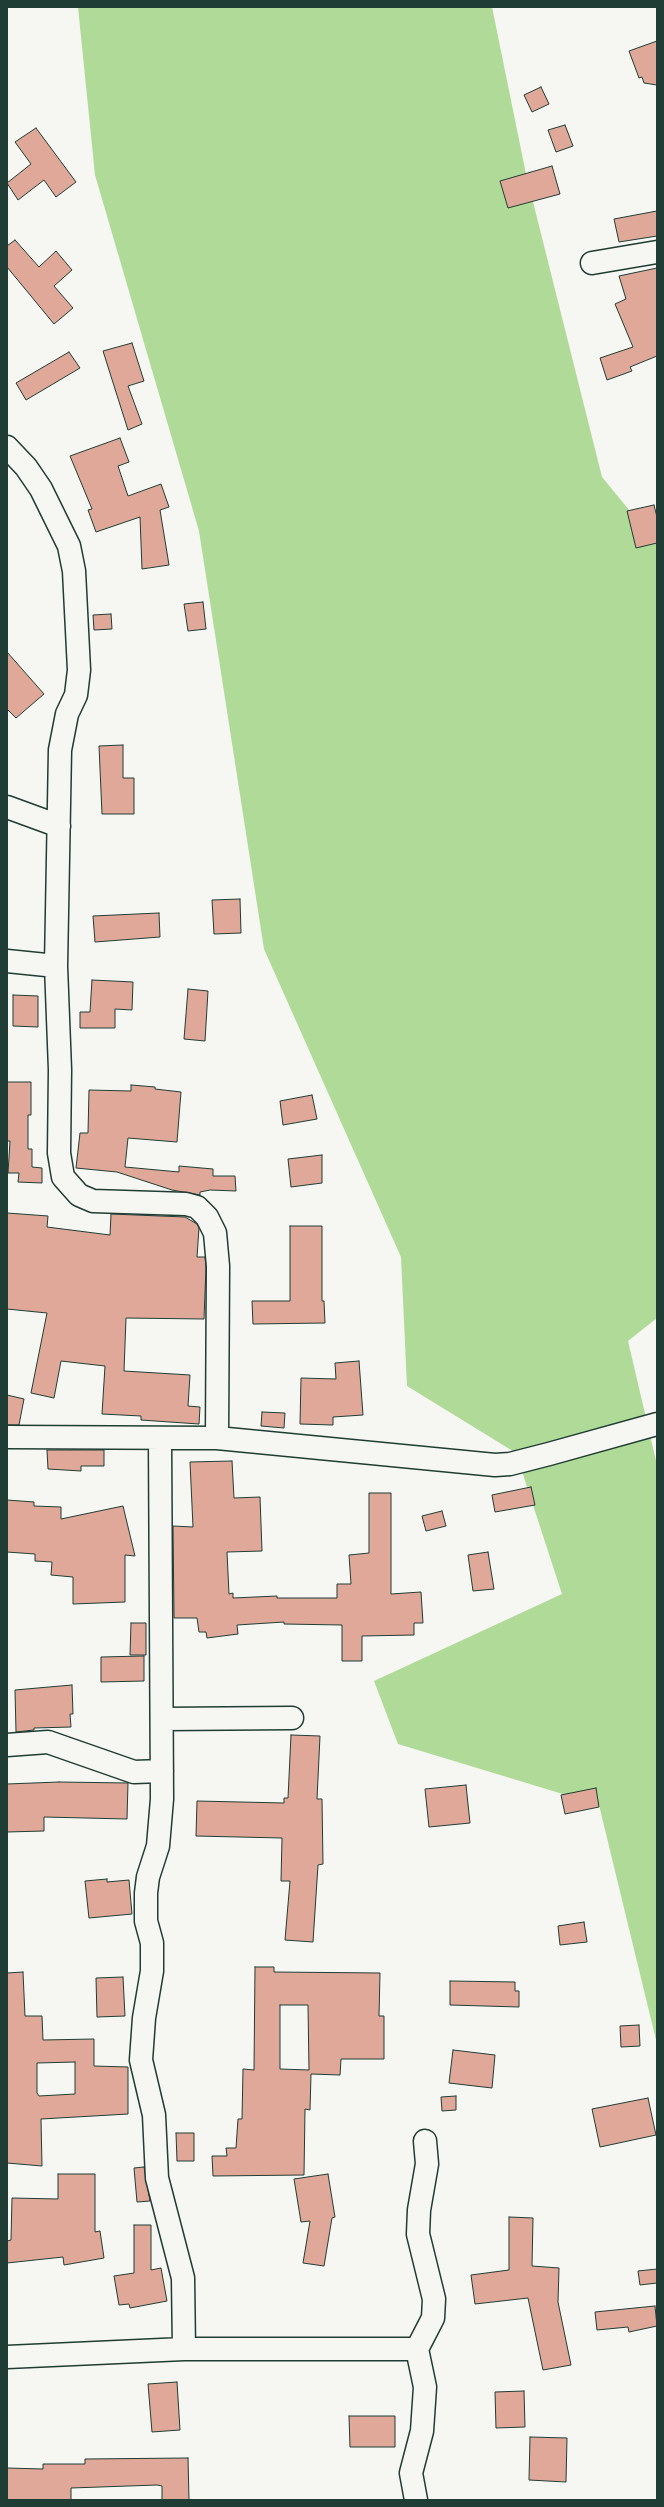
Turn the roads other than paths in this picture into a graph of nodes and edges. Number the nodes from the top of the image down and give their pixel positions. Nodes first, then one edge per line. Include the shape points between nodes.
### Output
1 (657, 252) edge
2 (592, 263) dead end
3 (7, 447) edge
4 (7, 806) edge
5 (59, 826) junction
6 (7, 961) edge
7 (56, 966) junction
8 (657, 1424) edge
9 (7, 1437) edge
10 (217, 1438) junction
11 (160, 1439) junction
12 (292, 1718) dead end
13 (163, 1720) junction
14 (7, 1745) edge
15 (162, 1771) junction
16 (425, 2141) dead end
17 (184, 2349) junction
18 (417, 2349) junction
19 (7, 2356) edge
20 (416, 2500) edge

1 - 2 street
3 - 5 street via 26,467 41,489 69,546 74,571 79,670 76,695 62,732
4 - 5 street
5 - 7 street
6 - 7 street
7 - 10 street via 60,1070 59,1153 63,1177 79,1195 93,1202 186,1204 197,1207 207,1217 215,1233 218,1266
8 - 10 street via 510,1464 474,1465
9 - 11 street
10 - 11 street
11 - 13 street
12 - 13 street
13 - 15 street
14 - 15 street via 48,1742 134,1772
15 - 17 street via 158,1846 148,1876 146,1894 146,1921 152,1944 152,1971 144,2018 142,2060 154,2115 157,2178 182,2278
16 - 18 street via 428,2164 419,2210 418,2234 434,2299 433,2318
17 - 18 street
17 - 19 street
18 - 20 street via 425,2387 422,2431 411,2473

